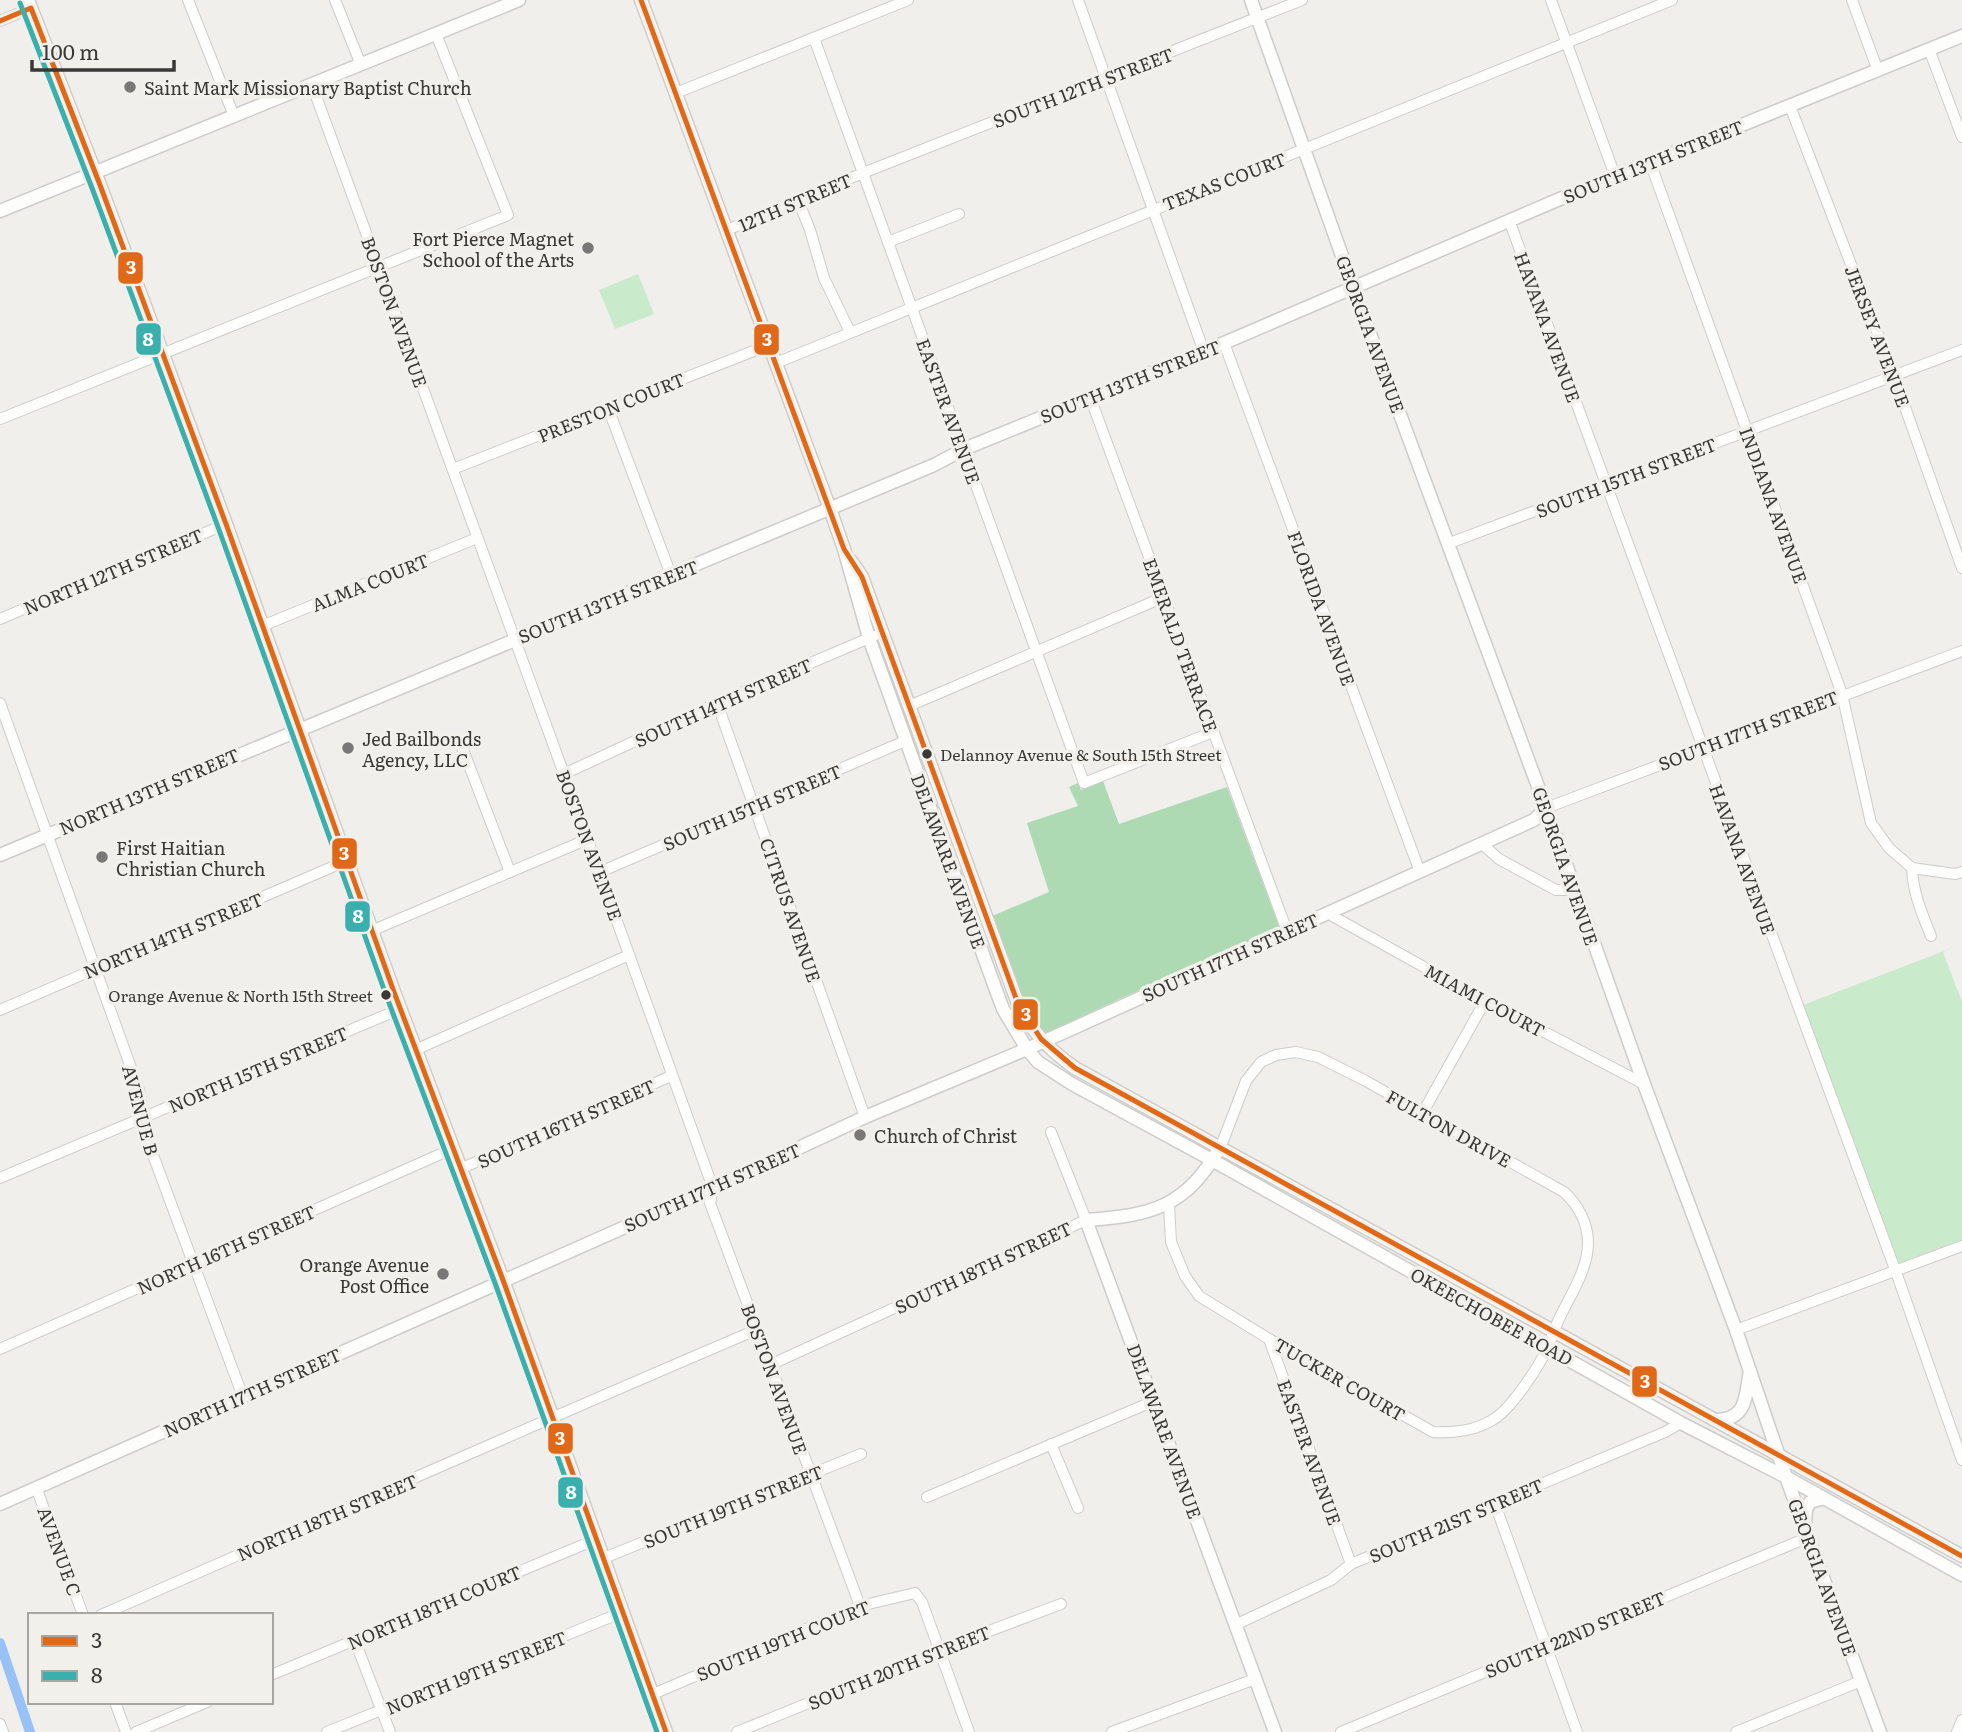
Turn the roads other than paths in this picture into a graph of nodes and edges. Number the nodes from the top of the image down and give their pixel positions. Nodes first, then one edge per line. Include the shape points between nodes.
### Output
1 (188, 0) edge
2 (335, 0) edge
3 (520, 0) edge
4 (641, 0) edge
5 (908, 0) edge
6 (1078, 0) edge
7 (1251, 0) edge
8 (1302, 0) edge
9 (1551, 0) edge
10 (1672, 0) edge
11 (1852, 0) edge
12 (30, 4) edge
13 (488, 6) edge
14 (1257, 18) junction
15 (0, 21) edge
16 (436, 34) junction
17 (1962, 36) edge
18 (814, 38) junction
19 (1567, 43) junction
20 (1929, 50) junction
21 (361, 65) junction
22 (1878, 71) junction
23 (1106, 77) junction
24 (312, 85) junction
25 (676, 93) junction
26 (1790, 106) junction
27 (234, 116) junction
28 (1962, 137) edge
29 (1305, 150) junction
30 (1650, 162) junction
31 (95, 172) junction
32 (863, 173) junction
33 (1615, 176) junction
34 (798, 200) junction
35 (1153, 208) junction
36 (0, 211) edge
37 (959, 214) dead end
38 (1509, 220) junction
39 (727, 230) junction
40 (888, 242) junction
41 (379, 267) junction
42 (1354, 288) junction
43 (911, 307) junction
44 (850, 332) junction
45 (1224, 343) junction
46 (769, 345) junction
47 (1962, 351) edge
48 (1204, 352) junction
49 (163, 353) junction
50 (776, 363) junction
51 (1894, 376) junction
52 (1090, 397) junction
53 (608, 408) junction
54 (0, 419) edge
55 (1748, 431) junction
56 (964, 449) junction
57 (453, 470) junction
58 (1605, 484) junction
59 (830, 509) junction
60 (226, 524) junction
61 (477, 538) junction
62 (1447, 544) junction
63 (844, 548) junction
64 (1962, 568) edge
65 (670, 575) junction
66 (1164, 597) junction
67 (0, 618) edge
68 (262, 626) junction
69 (883, 633) junction
70 (869, 638) junction
71 (515, 639) junction
72 (1962, 651) edge
73 (1035, 653) junction
74 (1843, 694) junction
75 (0, 703) edge
76 (717, 703) junction
77 (909, 706) junction
78 (299, 728) junction
79 (1213, 732) junction
80 (905, 741) junction
81 (462, 747) dead end
82 (1702, 748) junction
83 (564, 774) junction
84 (755, 806) junction
85 (1546, 808) junction
86 (46, 835) junction
87 (588, 839) junction
88 (1482, 844) junction
89 (0, 855) edge
90 (346, 861) junction
91 (1912, 868) junction
92 (510, 872) junction
93 (600, 872) junction
94 (1420, 872) junction
95 (1962, 873) edge
96 (1574, 890) junction
97 (1327, 913) junction
98 (372, 931) junction
99 (1287, 931) junction
100 (1931, 936) dead end
101 (629, 955) junction
102 (96, 968) junction
103 (1485, 1001) junction
104 (400, 1009) junction
105 (0, 1010) edge
106 (1042, 1042) junction
107 (1027, 1049) junction
108 (415, 1050) junction
109 (671, 1076) junction
110 (1644, 1084) junction
111 (1422, 1114) junction
112 (864, 1117) junction
113 (140, 1120) junction
114 (1051, 1132) dead end
115 (1220, 1146) junction
116 (452, 1149) junction
117 (1212, 1160) junction
118 (460, 1170) junction
119 (0, 1178) edge
120 (713, 1188) junction
121 (1168, 1205) junction
122 (1086, 1220) junction
123 (1962, 1246) edge
124 (192, 1264) junction
125 (1896, 1272) junction
126 (503, 1280) junction
127 (756, 1330) junction
128 (1553, 1330) junction
129 (1736, 1330) junction
130 (1269, 1339) junction
131 (1548, 1347) junction
132 (0, 1349) edge
133 (769, 1365) junction
134 (1750, 1371) junction
135 (243, 1397) junction
136 (1154, 1401) junction
137 (552, 1416) junction
138 (1715, 1420) junction
139 (1681, 1423) junction
140 (1051, 1444) junction
141 (861, 1454) dead end
142 (1781, 1458) junction
143 (1962, 1460) edge
144 (810, 1475) junction
145 (1786, 1477) junction
146 (36, 1487) junction
147 (928, 1497) dead end
148 (1824, 1498) junction
149 (0, 1504) edge
150 (1495, 1504) junction
151 (1078, 1508) dead end
152 (1807, 1531) junction
153 (597, 1539) junction
154 (1962, 1556) edge
155 (604, 1558) junction
156 (1351, 1564) junction
157 (1962, 1575) edge
158 (1061, 1604) dead end
159 (860, 1606) junction
160 (623, 1612) junction
161 (82, 1613) edge
162 (106, 1613) edge
163 (1235, 1625) junction
164 (355, 1640) junction
165 (1547, 1645) junction
166 (939, 1650) junction
167 (273, 1674) edge
168 (1255, 1679) junction
169 (1861, 1681) junction
170 (653, 1694) junction
171 (116, 1704) edge
172 (202, 1704) edge
173 (382, 1711) junction
174 (1962, 1720) edge
175 (0, 1724) edge
176 (3, 1732) edge
177 (126, 1732) edge
178 (136, 1732) edge
179 (327, 1732) edge
180 (390, 1732) edge
181 (666, 1732) edge
182 (737, 1732) edge
183 (969, 1732) edge
184 (1112, 1732) edge
185 (1275, 1732) edge
186 (1341, 1732) edge
187 (1577, 1732) edge
188 (1736, 1732) edge
189 (1880, 1732) edge
190 (1958, 1732) edge

1 - 27 street
2 - 21 street
3 - 13 street
4 - 25 street, DELAWARE AVENUE
5 - 18 street
6 - 23 street
7 - 14 street, GEORGIA AVENUE
8 - 14 street, SOUTH 12TH STREET
9 - 19 street
10 - 19 street, TEXAS COURT
11 - 22 street
12 - 15 street
12 - 31 street
13 - 16 street
14 - 23 street, SOUTH 12TH STREET
14 - 29 street, GEORGIA AVENUE
16 - 21 street
16 - 41 street via 508,215
17 - 20 street, SOUTH 13TH STREET
18 - 25 street
18 - 32 street, EASTER AVENUE
19 - 29 street, TEXAS COURT
19 - 33 street
20 - 22 street, SOUTH 13TH STREET
20 - 28 street
21 - 24 street
22 - 26 street, SOUTH 13TH STREET
23 - 32 street, SOUTH 12TH STREET
23 - 35 street
24 - 27 street
24 - 41 street, BOSTON AVENUE
25 - 39 street, DELAWARE AVENUE
26 - 30 street, SOUTH 13TH STREET
26 - 51 street, JERSEY AVENUE
27 - 31 street
29 - 35 street, TEXAS COURT
29 - 42 street, GEORGIA AVENUE
30 - 33 street, SOUTH 13TH STREET
30 - 55 street, INDIANA AVENUE
31 - 36 street
31 - 49 street
32 - 34 street, 12TH STREET
32 - 40 street, EASTER AVENUE
33 - 38 street, SOUTH 13TH STREET
34 - 39 street, 12TH STREET
34 - 44 street via 824,278
35 - 43 street, TEXAS COURT
35 - 48 street
37 - 40 street
38 - 42 street, SOUTH 13TH STREET
38 - 58 street, HAVANA AVENUE
39 - 46 street, DELAWARE AVENUE
40 - 43 street, EASTER AVENUE
41 - 49 street
41 - 57 street, BOSTON AVENUE
42 - 45 street, SOUTH 13TH STREET
42 - 62 street, GEORGIA AVENUE
43 - 44 street, TEXAS COURT
43 - 56 street, EASTER AVENUE
44 - 50 street, TEXAS COURT
45 - 48 street, SOUTH 13TH STREET
45 - 94 street, FLORIDA AVENUE
46 - 50 street, DELAWARE AVENUE
46 - 53 street, PRESTON COURT
47 - 51 street, SOUTH 15TH STREET
48 - 52 street, SOUTH 13TH STREET
49 - 54 street
49 - 60 street
50 - 59 street, DELAWARE AVENUE
51 - 55 street, SOUTH 15TH STREET
51 - 64 street, JERSEY AVENUE
52 - 56 street, SOUTH 13TH STREET
52 - 66 street, EMERALD TERRACE
53 - 57 street, PRESTON COURT
53 - 65 street
55 - 58 street, SOUTH 15TH STREET
55 - 74 street, INDIANA AVENUE
56 - 59 street, SOUTH 13TH STREET
56 - 73 street, EASTER AVENUE
57 - 61 street, BOSTON AVENUE
58 - 62 street, SOUTH 15TH STREET
58 - 82 street, HAVANA AVENUE
59 - 63 street, DELAWARE AVENUE
59 - 65 street, SOUTH 13TH STREET
60 - 67 street, NORTH 12TH STREET
60 - 68 street
61 - 68 street, ALMA COURT
61 - 71 street, BOSTON AVENUE
62 - 85 street, GEORGIA AVENUE
63 - 69 street, DELAWARE AVENUE via 862,577
63 - 70 street, DELAWARE AVENUE
65 - 71 street, SOUTH 13TH STREET
66 - 73 street
66 - 79 street, EMERALD TERRACE
68 - 78 street
69 - 70 street, SOUTH 14TH STREET
69 - 77 street, DELAWARE AVENUE
70 - 76 street, SOUTH 14TH STREET
70 - 80 street, DELAWARE AVENUE
71 - 78 street, SOUTH 13TH STREET
71 - 83 street, BOSTON AVENUE
72 - 74 street, SOUTH 17TH STREET
73 - 77 street
73 - 79 street, EASTER AVENUE via 1084,783
74 - 82 street, SOUTH 17TH STREET
74 - 91 street, INDIANA AVENUE via 1871,823 1889,848
75 - 86 street, AVENUE B
76 - 83 street, SOUTH 14TH STREET
76 - 84 street, CITRUS AVENUE
77 - 106 street, DELAWARE AVENUE via 1017,1001
78 - 86 street, NORTH 13TH STREET
78 - 90 street
79 - 99 street, EMERALD TERRACE
80 - 84 street, SOUTH 15TH STREET
80 - 107 street, DELAWARE AVENUE via 1003,1009
81 - 92 street
82 - 85 street, SOUTH 17TH STREET
82 - 125 street, HAVANA AVENUE
83 - 87 street, BOSTON AVENUE
84 - 93 street, SOUTH 15TH STREET
84 - 112 street, CITRUS AVENUE
85 - 88 street, SOUTH 17TH STREET via 1534,820
85 - 96 street, GEORGIA AVENUE
86 - 89 street, NORTH 13TH STREET
86 - 102 street, AVENUE B
87 - 92 street
87 - 93 street, BOSTON AVENUE
88 - 94 street, SOUTH 17TH STREET
88 - 96 street via 1499,859 1556,890
90 - 98 street
90 - 102 street, NORTH 14TH STREET
91 - 95 street
91 - 100 street via 1918,904
92 - 98 street
93 - 101 street, BOSTON AVENUE
94 - 97 street, SOUTH 17TH STREET
96 - 110 street, GEORGIA AVENUE
97 - 99 street, SOUTH 17TH STREET
97 - 103 street, MIAMI COURT
98 - 104 street
99 - 106 street, SOUTH 17TH STREET
101 - 108 street
101 - 109 street, BOSTON AVENUE
102 - 105 street, NORTH 14TH STREET
102 - 113 street, AVENUE B via 139,1090
103 - 110 street, MIAMI COURT
103 - 111 street
104 - 108 street
104 - 113 street, NORTH 15TH STREET
106 - 107 street, SOUTH 17TH STREET
106 - 115 street, OKEECHOBEE ROAD via 1075,1068
107 - 112 street, SOUTH 17TH STREET
107 - 117 street, OKEECHOBEE ROAD via 1038,1062 1072,1084
108 - 116 street
109 - 118 street, SOUTH 16TH STREET
109 - 120 street, BOSTON AVENUE
110 - 129 street, GEORGIA AVENUE
111 - 115 street, FULTON DRIVE via 1318,1057 1296,1052 1276,1055 1261,1062 1246,1081
111 - 128 street, FULTON DRIVE via 1564,1192 1577,1205 1587,1229 1587,1262
112 - 120 street, SOUTH 17TH STREET
113 - 119 street, NORTH 15TH STREET
113 - 124 street, AVENUE B
114 - 122 street, DELAWARE AVENUE
115 - 117 street, SOUTH 18TH STREET
115 - 128 street, OKEECHOBEE ROAD
116 - 118 street
116 - 124 street, NORTH 16TH STREET
117 - 121 street, SOUTH 18TH STREET
117 - 131 street, OKEECHOBEE ROAD
118 - 126 street
120 - 126 street, SOUTH 17TH STREET
120 - 127 street, BOSTON AVENUE via 710,1203
121 - 122 street, SOUTH 18TH STREET via 1133,1216
121 - 130 street, TUCKER COURT via 1171,1242 1199,1296
122 - 133 street, SOUTH 18TH STREET
122 - 136 street, DELAWARE AVENUE
123 - 125 street
124 - 132 street, NORTH 16TH STREET
124 - 135 street, AVENUE B
125 - 129 street
125 - 143 street, HAVANA AVENUE
126 - 135 street, NORTH 17TH STREET
126 - 137 street
127 - 133 street, BOSTON AVENUE
127 - 137 street
128 - 131 street, FULTON DRIVE
128 - 138 street, OKEECHOBEE ROAD
129 - 134 street, GEORGIA AVENUE
130 - 131 street, TUCKER COURT via 1433,1432 1452,1433 1475,1429 1510,1407
130 - 156 street, EASTER AVENUE
131 - 139 street, OKEECHOBEE ROAD
133 - 144 street, BOSTON AVENUE
134 - 138 street via 1741,1410 1726,1420
134 - 142 street, GEORGIA AVENUE
135 - 146 street, NORTH 17TH STREET
136 - 140 street
136 - 163 street, DELAWARE AVENUE
137 - 153 street
137 - 162 street, NORTH 18TH STREET
138 - 142 street, OKEECHOBEE ROAD
139 - 145 street, OKEECHOBEE ROAD
139 - 150 street, SOUTH 21ST STREET
140 - 147 street
140 - 151 street
141 - 144 street, SOUTH 19TH STREET
142 - 145 street, GEORGIA AVENUE
142 - 154 street, OKEECHOBEE ROAD
144 - 155 street, SOUTH 19TH STREET
144 - 159 street, BOSTON AVENUE
145 - 148 street, OKEECHOBEE ROAD
145 - 152 street, GEORGIA AVENUE
146 - 149 street, NORTH 17TH STREET
146 - 161 street, AVENUE C
148 - 152 street via 1806,1508
148 - 157 street, OKEECHOBEE ROAD
150 - 156 street, SOUTH 21ST STREET
150 - 165 street
152 - 165 street, SOUTH 22ND STREET
152 - 169 street, GEORGIA AVENUE
153 - 155 street
153 - 164 street, NORTH 18TH COURT
155 - 160 street
156 - 163 street, SOUTH 21ST STREET via 1331,1580
158 - 166 street, SOUTH 20TH STREET
159 - 166 street, SOUTH 19TH COURT via 915,1593
159 - 170 street, SOUTH 19TH COURT
160 - 170 street
160 - 173 street, NORTH 19TH STREET
163 - 168 street, DELAWARE AVENUE
164 - 167 street, NORTH 18TH COURT
164 - 173 street
165 - 186 street, SOUTH 22ND STREET
165 - 187 street
166 - 182 street, SOUTH 20TH STREET
166 - 183 street
168 - 184 street
168 - 185 street, DELAWARE AVENUE
169 - 188 street
169 - 189 street, GEORGIA AVENUE
170 - 181 street
171 - 177 street
172 - 178 street
173 - 179 street, NORTH 19TH STREET
173 - 180 street
174 - 190 street
175 - 176 street

